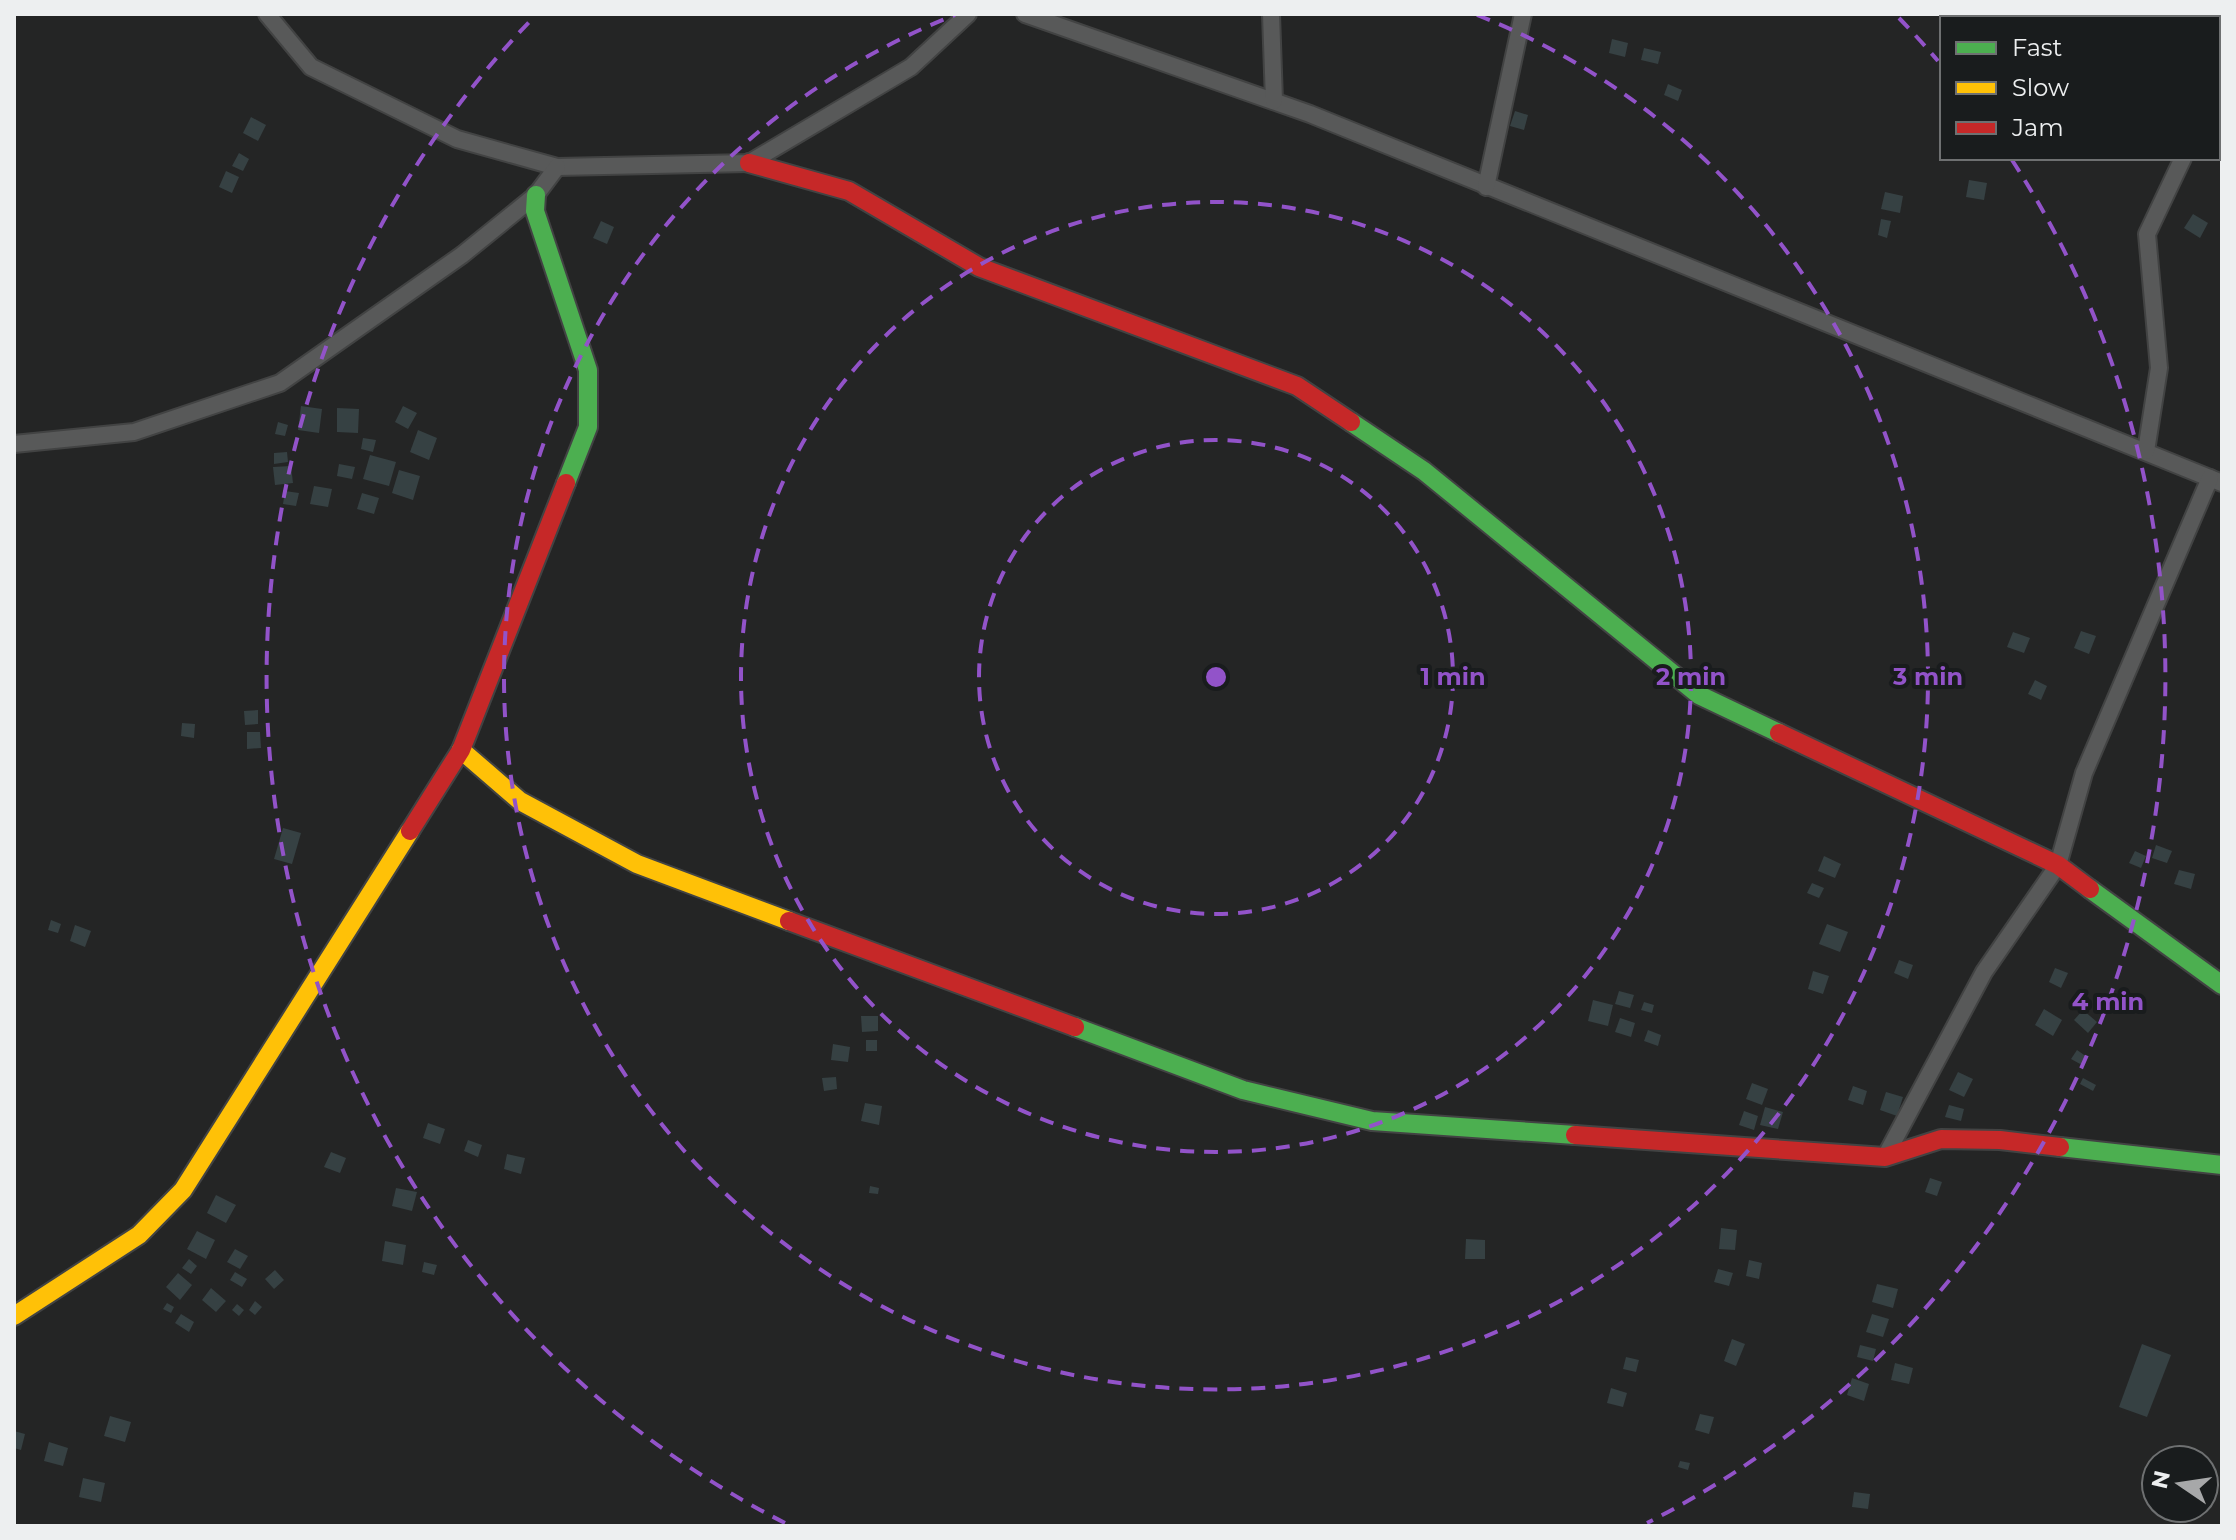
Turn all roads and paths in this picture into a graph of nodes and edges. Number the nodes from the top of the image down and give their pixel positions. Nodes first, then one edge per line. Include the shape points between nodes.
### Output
1 (267, 14) edge
2 (968, 14) edge
3 (1025, 14) edge
4 (1271, 14) edge
5 (1523, 14) edge
6 (1274, 101) junction
7 (2182, 160) edge
8 (749, 163) junction
9 (557, 167) junction
10 (1486, 187) junction
11 (536, 195) junction
12 (14, 444) edge
13 (2146, 451) junction
14 (2216, 480) edge
15 (461, 750) junction
16 (2058, 865) junction
17 (2222, 985) edge
18 (1885, 1157) junction
19 (2222, 1165) edge
20 (14, 1316) edge

1 - 9 street via 311,67 457,139
2 - 8 street via 911,67
3 - 6 street
4 - 6 street
5 - 10 street
6 - 10 street
7 - 13 street via 2147,234 2159,368
8 - 9 street
8 - 16 street via 849,191 979,267 1297,386 1424,471 1699,695
9 - 11 street
10 - 13 street
11 - 12 street via 462,255 280,383 134,432
11 - 15 street via 535,211 588,370 588,427
13 - 14 street
14 - 16 street via 2084,773
15 - 18 street via 520,801 637,864 1243,1090 1372,1121
15 - 20 street via 183,1190 139,1235
16 - 17 street
16 - 18 street via 1984,972
18 - 19 street via 1941,1139 2000,1140

